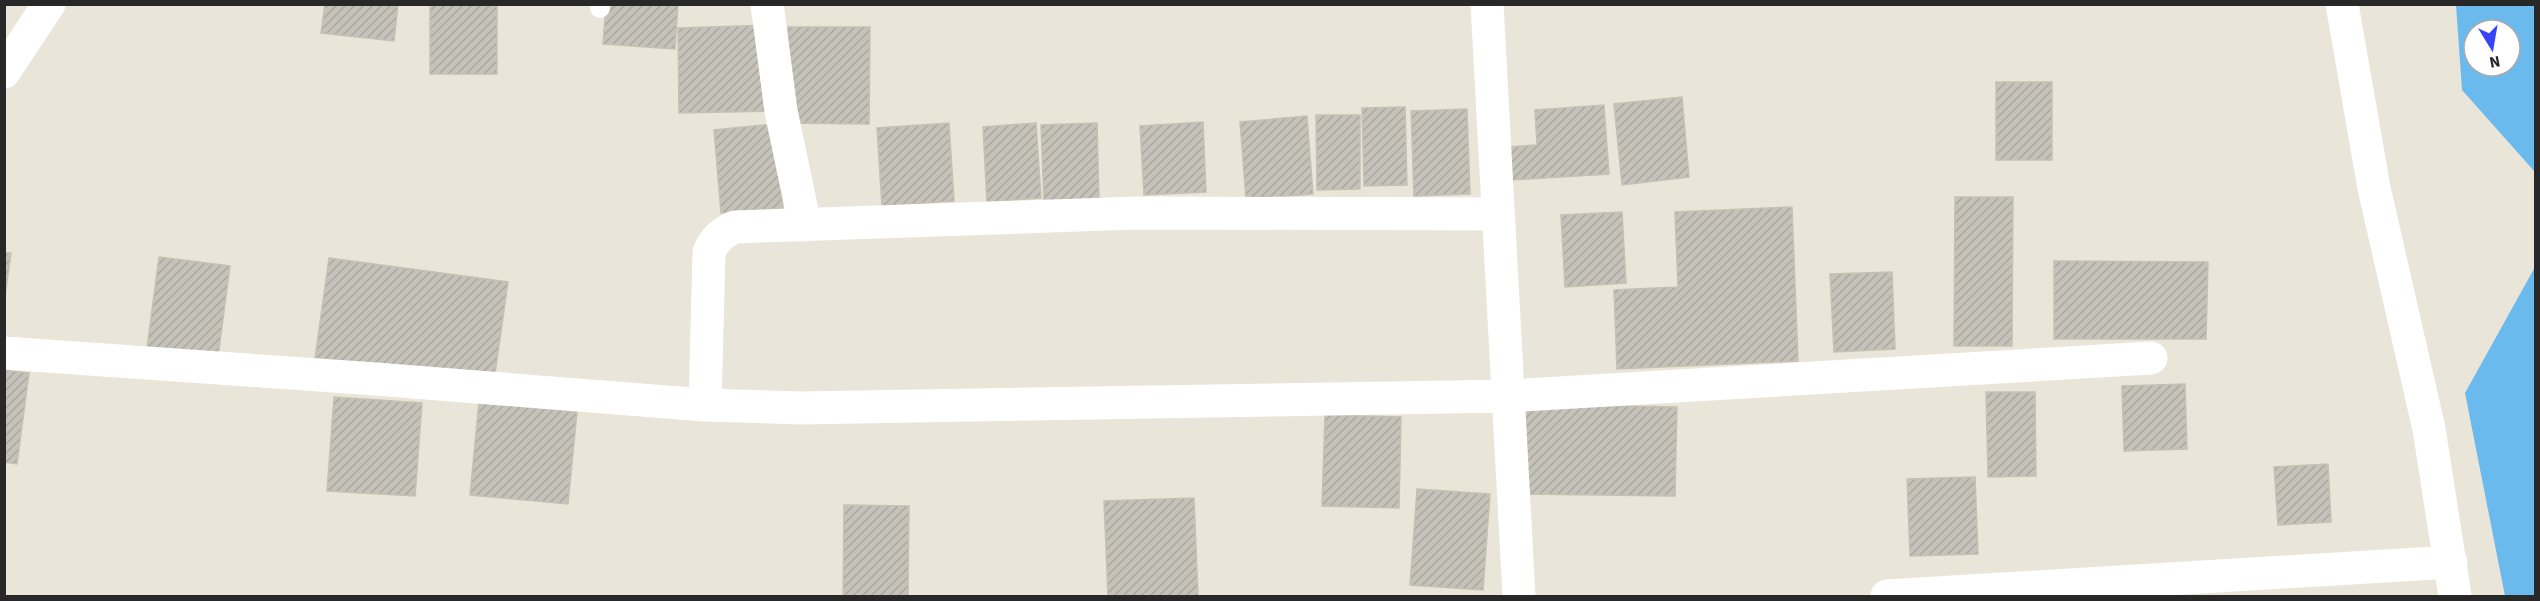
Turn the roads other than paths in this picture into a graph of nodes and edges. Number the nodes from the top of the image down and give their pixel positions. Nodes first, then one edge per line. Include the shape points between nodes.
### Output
1 (49, 4) edge
2 (767, 4) edge
3 (1487, 4) edge
4 (2342, 4) edge
5 (4, 72) edge
6 (1498, 214) junction
7 (805, 225) junction
8 (4, 353) edge
9 (2151, 358) dead end
10 (1508, 396) junction
11 (705, 405) junction
12 (2451, 562) junction
13 (1519, 597) edge
14 (1887, 597) edge
15 (2455, 597) edge

1 - 5 street
2 - 7 street via 781,111
3 - 6 street
4 - 12 street via 2374,188 2429,429
6 - 7 street via 1136,213
6 - 10 street
7 - 11 street via 735,227 713,242 709,252
8 - 11 street
9 - 10 street
10 - 11 street via 801,408
10 - 13 street
12 - 14 street
12 - 15 street

